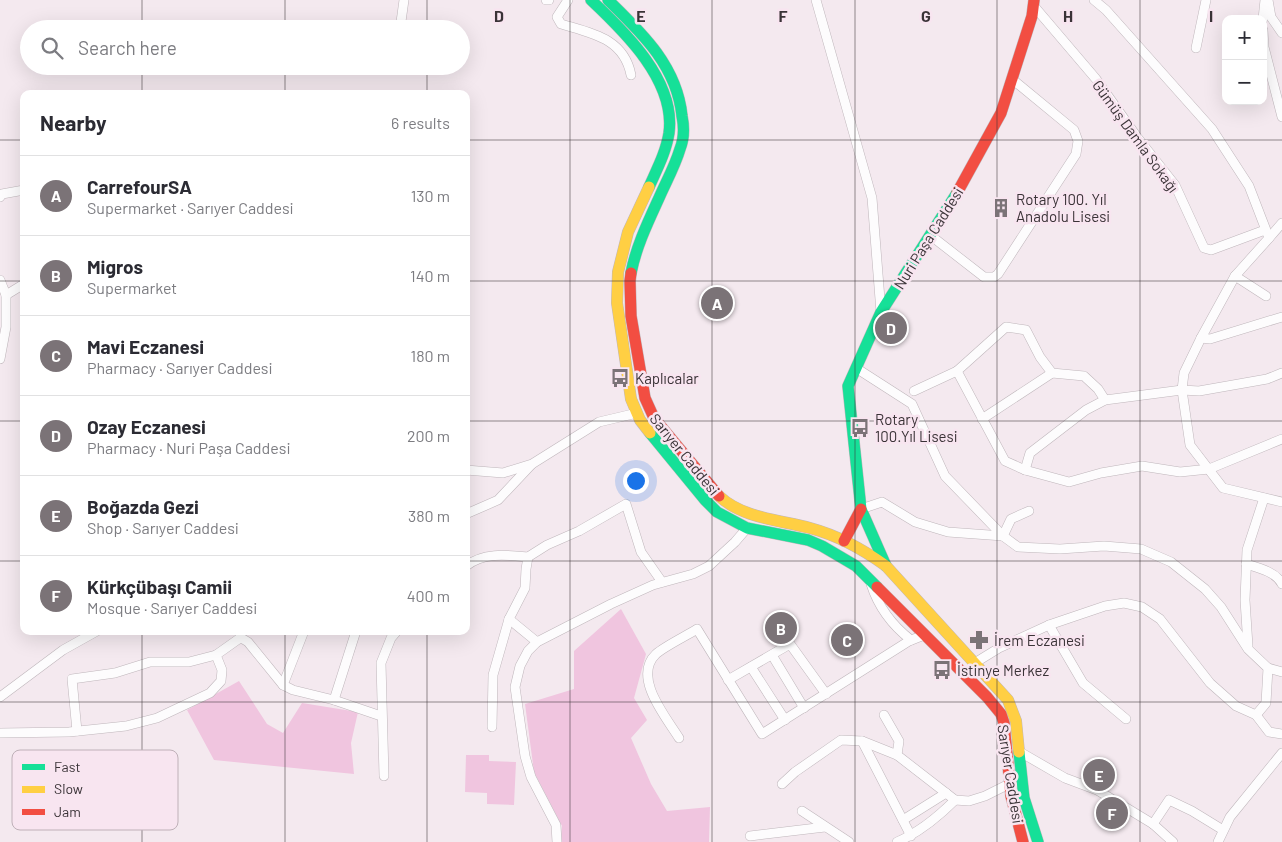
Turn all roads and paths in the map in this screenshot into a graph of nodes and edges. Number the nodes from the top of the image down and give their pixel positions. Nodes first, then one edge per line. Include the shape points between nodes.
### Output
1 (404, 0) edge
2 (568, 0) edge
3 (590, 0) edge
4 (608, 0) edge
5 (816, 0) edge
6 (1206, 0) edge
7 (1266, 0) edge
8 (1098, 1) edge
9 (1033, 3) edge
10 (1264, 15) edge
11 (401, 20) edge
12 (1282, 32) edge
13 (1196, 48) dead end
14 (1267, 59) edge
15 (631, 74) dead end
16 (1012, 79) junction
17 (1282, 117) edge
18 (20, 191) edge
19 (1, 194) edge
20 (1282, 223) edge
21 (1267, 234) junction
22 (930, 235) junction
23 (1235, 276) junction
24 (0, 280) edge
25 (20, 286) edge
26 (6, 294) junction
27 (1266, 296) dead end
28 (881, 312) junction
29 (1282, 317) edge
30 (1201, 338) junction
31 (0, 359) edge
32 (856, 368) junction
33 (957, 371) junction
34 (1052, 373) junction
35 (1282, 373) edge
36 (1182, 390) junction
37 (914, 391) dead end
38 (1105, 400) junction
39 (649, 409) junction
40 (636, 412) junction
41 (982, 418) junction
42 (1282, 440) edge
43 (532, 464) junction
44 (1209, 469) junction
45 (470, 470) edge
46 (1025, 470) junction
47 (1264, 498) junction
48 (1282, 502) edge
49 (861, 509) junction
50 (1029, 510) dead end
51 (470, 512) edge
52 (752, 514) junction
53 (746, 528) junction
54 (1003, 536) junction
55 (844, 541) junction
56 (528, 557) junction
57 (470, 563) edge
58 (1246, 564) junction
59 (856, 566) junction
60 (886, 566) junction
61 (870, 581) junction
62 (662, 582) junction
63 (1282, 584) edge
64 (510, 619) junction
65 (937, 624) junction
66 (1049, 626) junction
67 (90, 635) edge
68 (302, 635) edge
69 (355, 635) edge
70 (393, 635) edge
71 (924, 635) junction
72 (911, 640) junction
73 (537, 642) junction
74 (1248, 649) junction
75 (216, 655) junction
76 (772, 655) junction
77 (973, 664) junction
78 (751, 667) junction
79 (1268, 668) junction
80 (1282, 672) edge
81 (728, 680) junction
82 (283, 684) junction
83 (826, 694) junction
84 (0, 697) edge
85 (334, 700) junction
86 (804, 708) junction
87 (884, 715) dead end
88 (1256, 715) junction
89 (381, 716) junction
90 (1126, 719) dead end
91 (784, 720) junction
92 (492, 726) dead end
93 (77, 731) junction
94 (0, 733) edge
95 (1282, 734) edge
96 (679, 738) dead end
97 (862, 740) junction
98 (1020, 752) junction
99 (1282, 753) edge
100 (897, 755) junction
101 (384, 776) dead end
102 (1015, 783) junction
103 (782, 784) dead end
104 (946, 793) junction
105 (954, 800) junction
106 (802, 811) dead end
107 (903, 820) junction
108 (1153, 824) junction
109 (824, 827) junction
110 (1223, 830) junction
111 (750, 836) dead end
112 (911, 836) junction
113 (557, 842) edge
114 (849, 842) edge
115 (898, 842) edge
116 (1024, 842) edge
117 (1038, 842) edge
118 (1173, 842) edge
119 (1218, 842) edge

1 - 11 street
2 - 15 street via 557,17 561,24 600,36 617,46 629,63
3 - 40 main road, Sarıyer Caddesi via 643,54 666,102 668,118 664,154 628,232 618,272 617,303 631,399
4 - 39 main road, Sarıyer Caddesi via 647,38 668,67 681,101 681,148 642,236 630,281 631,316
5 - 28 street via 872,198
6 - 13 street
7 - 10 street
7 - 12 street
8 - 21 street via 1212,129 1249,186
9 - 16 main road, Nuri Paşa Caddesi
9 - 21 street, Gümüş Damla Sokağı via 1096,79 1175,185 1204,248 1211,250
14 - 17 street
16 - 22 main road, Nuri Paşa Caddesi via 1001,113
16 - 22 street via 1074,130 1078,141 1076,154 994,277 984,277
18 - 19 street
20 - 21 street, Gümüş Damla Sokağı
21 - 23 street
22 - 28 main road, Nuri Paşa Caddesi
23 - 27 street
23 - 30 street
24 - 26 street
25 - 26 street
26 - 31 street via 6,327
28 - 32 main road, Nuri Paşa Caddesi
29 - 30 street via 1210,339
30 - 36 street via 1184,373
32 - 49 main road, Nuri Paşa Caddesi via 848,386
32 - 54 street via 912,404 945,476
33 - 34 street via 1006,327 1026,330
33 - 37 street
33 - 41 street
34 - 38 street via 1084,376
34 - 41 street
35 - 36 street via 1228,387
36 - 38 street
36 - 44 street via 1190,445
38 - 46 street via 1086,410 1030,453
39 - 40 main road
39 - 52 main road, Sarıyer Caddesi via 660,427 720,497
40 - 43 street via 599,422
40 - 53 main road, Sarıyer Caddesi via 647,431 705,500 717,512
41 - 46 street via 1005,461
42 - 44 street
43 - 45 street via 503,473
43 - 51 street via 498,500
44 - 46 street via 1180,472 1142,466 1069,482
44 - 47 street via 1223,488
47 - 48 street
47 - 58 street via 1247,550
49 - 54 street via 882,502 915,522 948,532
49 - 55 main road
49 - 60 main road, Nuri Paşa Caddesi
50 - 54 street via 1011,519
52 - 53 main road
52 - 55 main road, Sarıyer Caddesi via 811,528
53 - 59 main road, Sarıyer Caddesi via 808,540
53 - 62 street via 709,566
54 - 74 street via 1018,547 1141,549 1171,562 1205,589 1221,607
55 - 59 main road
55 - 60 main road, Sarıyer Caddesi
56 - 57 street via 490,555
56 - 62 street via 626,504 641,552
56 - 64 street via 525,588
58 - 63 street via 1264,570
58 - 74 street
59 - 61 main road, Sarıyer Caddesi
60 - 61 main road via 877,569
60 - 65 main road, Sarıyer Caddesi
61 - 71 main road, Sarıyer Caddesi
61 - 72 street via 881,607
62 - 73 street
64 - 73 street
64 - 92 street via 493,675
65 - 71 main road
65 - 77 main road, Sarıyer Caddesi
66 - 77 street via 999,648
66 - 88 street via 1105,606 1124,603 1142,607 1160,619 1210,683 1236,706
66 - 90 street via 1083,683
67 - 84 street via 63,650
68 - 82 street
69 - 85 street
70 - 89 street via 381,663
71 - 72 street
71 - 102 main road, Sarıyer Caddesi via 1001,714
72 - 83 street
73 - 113 street via 520,666 515,687 525,756 531,777 556,825
74 - 79 street
75 - 82 street via 244,638
75 - 93 street via 222,670 221,680 210,693 157,718 126,726
75 - 93 street via 189,662 150,662 116,673 72,679
76 - 78 street
76 - 83 street via 790,644
76 - 86 street
77 - 98 main road, Sarıyer Caddesi via 1008,700 1019,728
78 - 81 street
78 - 91 street
79 - 80 street
79 - 88 street via 1266,703
81 - 91 street via 762,734
81 - 96 street via 697,630 656,654 648,670 648,685
82 - 85 street via 293,690
83 - 86 street
85 - 89 street
86 - 91 street
87 - 100 street via 899,741
88 - 95 street via 1269,732
89 - 101 street
93 - 94 street
97 - 100 street
97 - 103 street via 841,740
97 - 107 street
98 - 102 main road, Sarıyer Caddesi
98 - 108 street via 1065,778 1097,790
99 - 110 street
100 - 104 street
102 - 105 street via 969,801
102 - 116 main road, Sarıyer Caddesi via 1014,812
102 - 117 main road, Sarıyer Caddesi
104 - 105 street
104 - 107 street
105 - 112 street via 934,821
106 - 109 street
107 - 112 street
108 - 110 street via 1169,800
108 - 118 street
109 - 111 street
109 - 114 street
110 - 119 street
112 - 115 street

